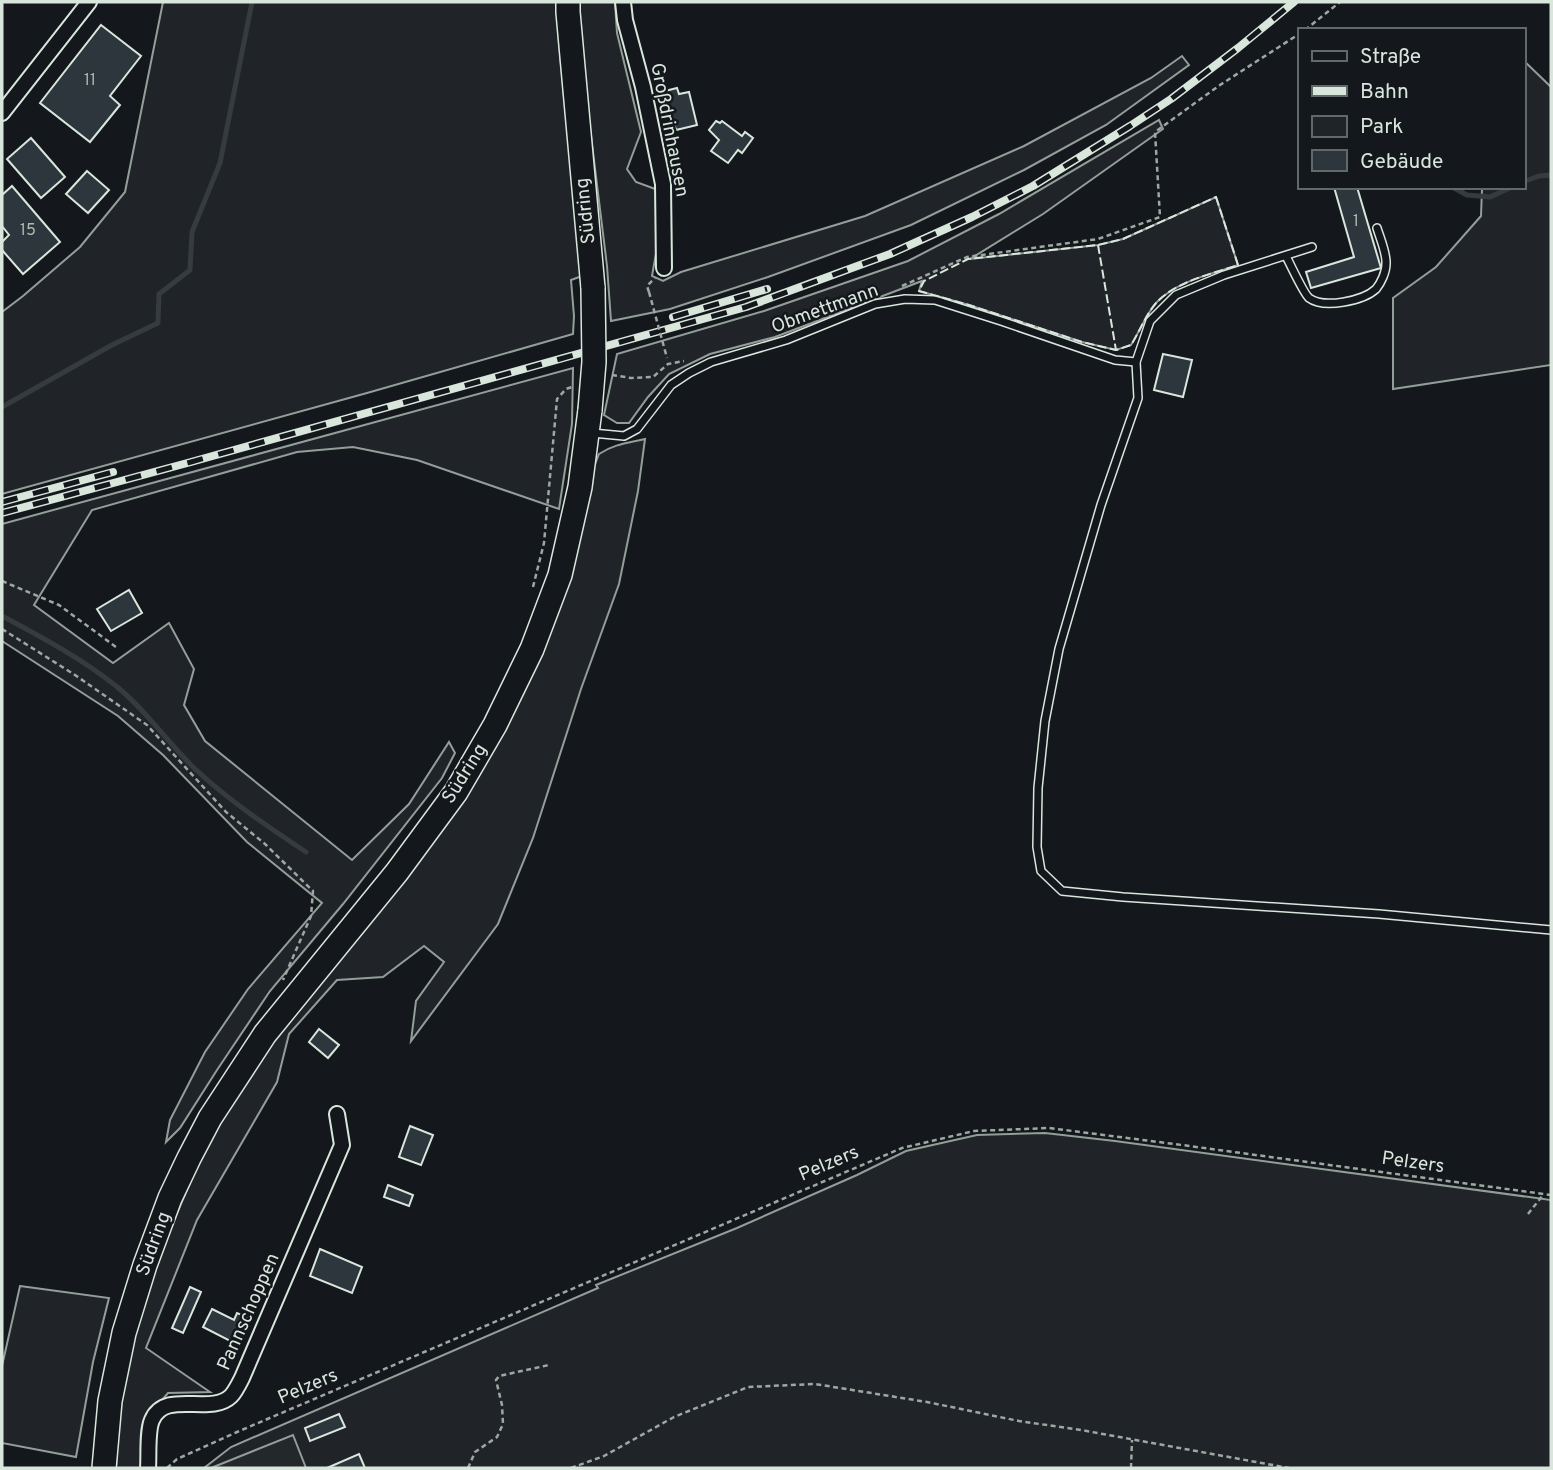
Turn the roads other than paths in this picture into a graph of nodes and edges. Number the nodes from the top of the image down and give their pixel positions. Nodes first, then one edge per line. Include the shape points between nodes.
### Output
1 (89, 2) edge
2 (568, 2) edge
3 (623, 2) edge
4 (2, 113) edge
5 (1377, 228) dead end
6 (1312, 247) dead end
7 (1286, 256) junction
8 (664, 268) dead end
9 (1136, 362) junction
10 (589, 422) junction
11 (1551, 930) edge
12 (337, 1114) dead end
13 (104, 1468) edge
14 (148, 1468) edge

1 - 4 street
2 - 10 main road, Südring, bridge via 593,288
3 - 8 street, Großdrinhausen via 663,184
5 - 7 lane via 1387,262 1381,281 1375,290 1353,300 1329,303 1310,298
6 - 7 lane
7 - 9 lane via 1176,295 1150,321
9 - 10 lane, Obmettmann via 1115,360 935,300 905,299 876,304 786,340 711,362 671,385 636,429 624,436
9 - 11 lane via 1138,398 1059,649 1045,722 1038,788 1041,870 1062,891
10 - 13 main road, Südring via 560,575 532,649 495,725 456,792 397,872 265,1034 210,1118 179,1178 124,1333 110,1401
12 - 14 street, Pannschoppen via 342,1145 242,1378 230,1397 218,1403 176,1403 155,1415 150,1422

